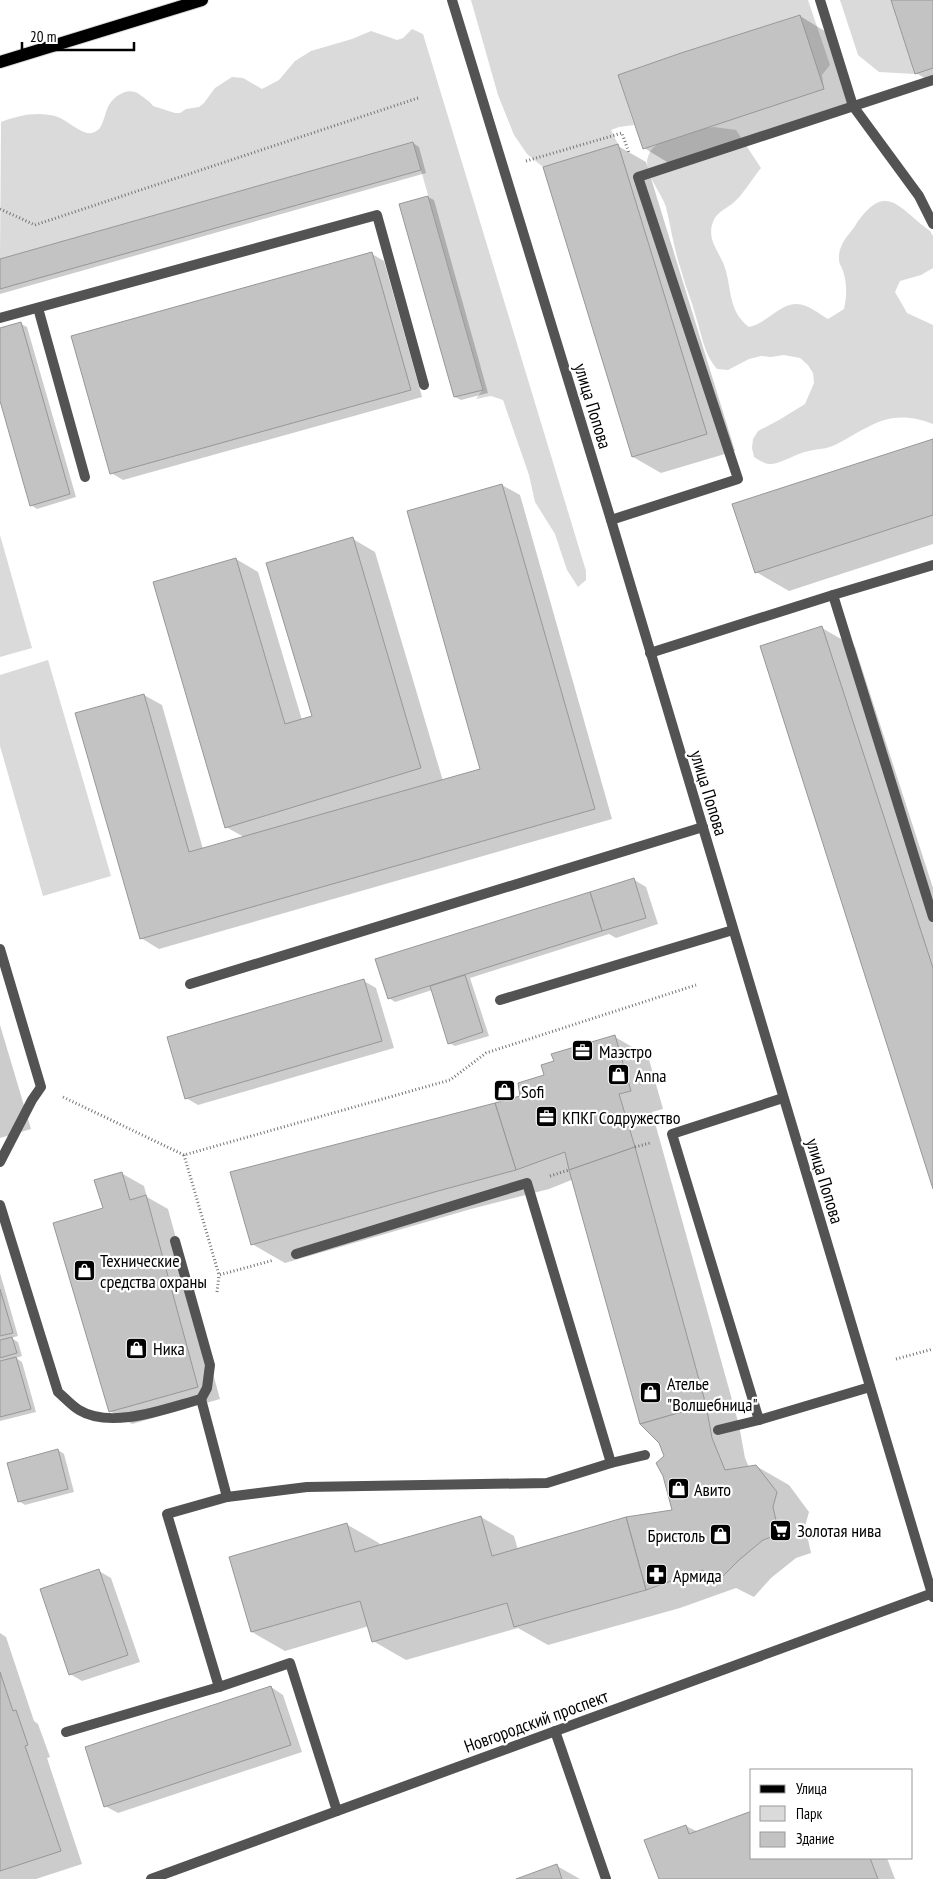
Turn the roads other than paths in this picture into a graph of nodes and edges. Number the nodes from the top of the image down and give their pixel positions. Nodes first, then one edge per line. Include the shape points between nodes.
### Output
1 (202, 0) edge
2 (452, 0) edge
3 (820, 0) edge
4 (0, 62) edge
5 (933, 80) edge
6 (853, 106) junction
7 (933, 224) edge
8 (38, 308) junction
9 (0, 318) edge
10 (424, 385) dead end
11 (85, 477) dead end
12 (611, 520) junction
13 (933, 565) edge
14 (833, 594) junction
15 (650, 653) junction
16 (703, 827) junction
17 (933, 917) edge
18 (733, 930) junction
19 (0, 949) edge
20 (190, 984) dead end
21 (500, 1000) dead end
22 (783, 1098) junction
23 (0, 1162) edge
24 (0, 1205) edge
25 (175, 1241) dead end
26 (296, 1254) road end
27 (870, 1387) junction
28 (202, 1399) junction
29 (759, 1420) junction
30 (718, 1430) dead end
31 (644, 1455) dead end
32 (611, 1463) junction
33 (227, 1497) junction
34 (933, 1594) edge
35 (219, 1687) junction
36 (555, 1731) junction
37 (66, 1732) dead end
38 (337, 1811) junction
39 (151, 1879) edge
40 (606, 1879) edge

1 - 4 main road
2 - 12 street, улица Попова
3 - 6 street
5 - 6 street
6 - 7 street via 919,196
6 - 12 street via 638,177 738,479
8 - 9 street
8 - 10 street via 377,215
8 - 11 street
12 - 15 street, улица Попова
13 - 14 street
14 - 15 street
14 - 17 street
15 - 16 street, улица Попова
16 - 18 street, улица Попова
16 - 20 street
18 - 21 street
18 - 22 street, улица Попова
19 - 23 street via 41,1087
22 - 27 street, улица Попова
22 - 29 street via 672,1134
24 - 28 street via 58,1392 80,1411 108,1418 129,1418
25 - 28 street via 210,1365
26 - 32 street via 528,1183
27 - 29 street
27 - 34 street, улица Попова
28 - 33 street
29 - 30 street
31 - 32 street
32 - 33 street via 547,1483 307,1486
33 - 35 street via 167,1514
34 - 36 street, Новгородский проспект
35 - 37 street
35 - 38 street via 290,1663
36 - 38 street, Новгородский проспект
36 - 40 street
38 - 39 street, Новгородский проспект

